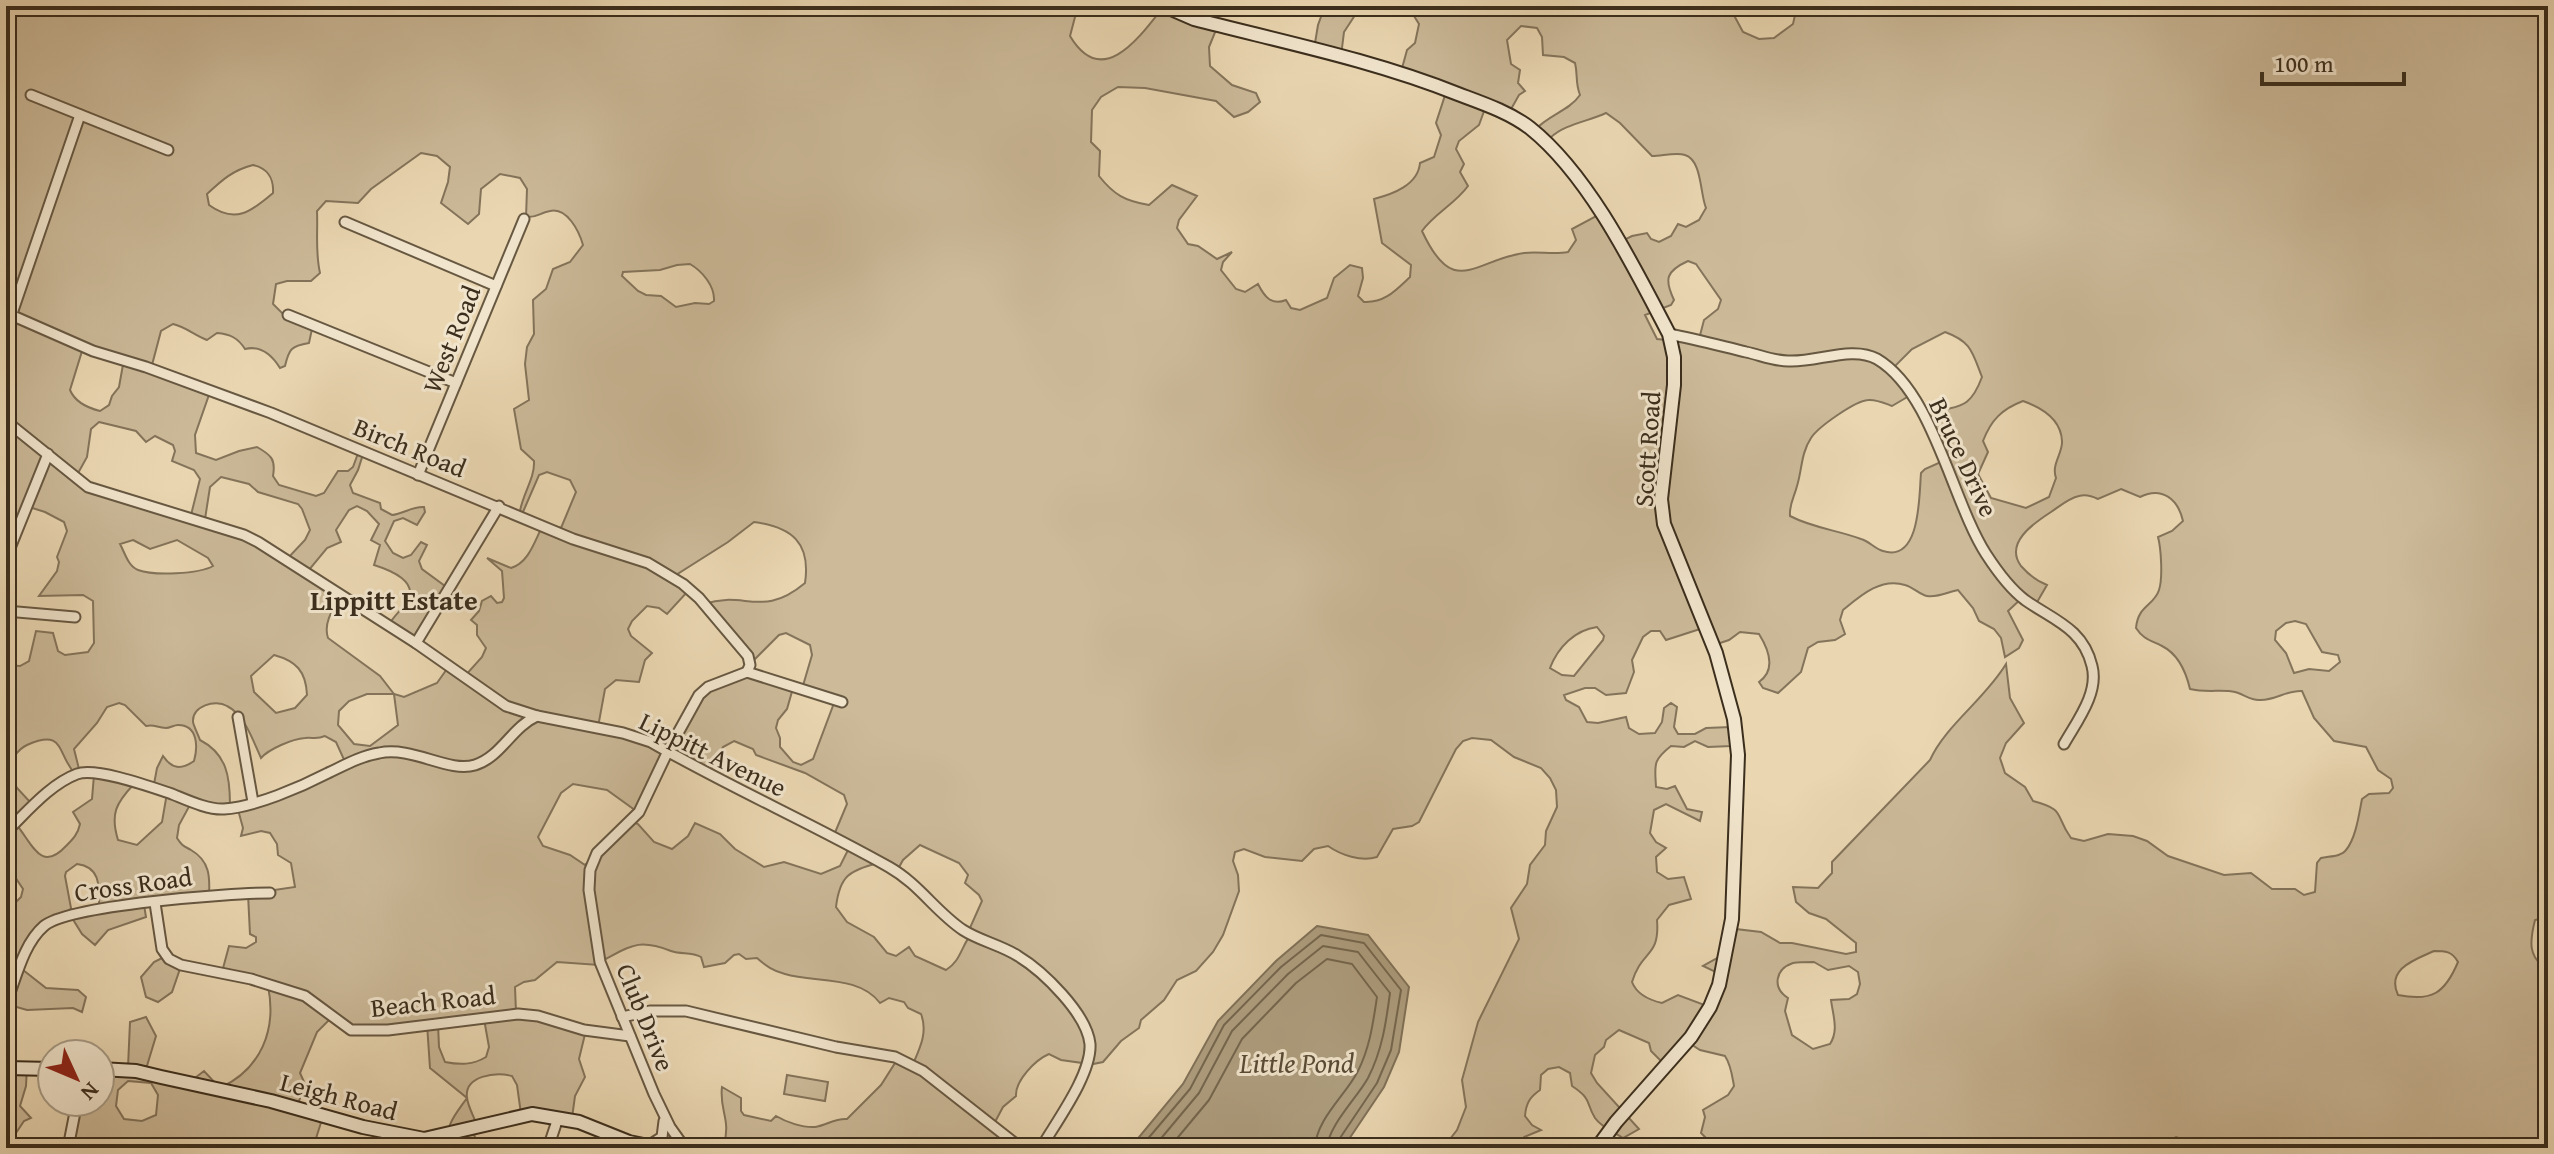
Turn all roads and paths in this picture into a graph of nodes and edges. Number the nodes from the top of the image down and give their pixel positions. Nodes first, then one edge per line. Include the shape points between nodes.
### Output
1 (1164, 6) edge
2 (31, 95) dead end
3 (80, 115) junction
4 (168, 150) dead end
5 (524, 219) dead end
6 (345, 222) dead end
7 (496, 286) junction
8 (11, 315) junction
9 (288, 315) dead end
10 (6, 331) edge
11 (1669, 334) junction
12 (456, 383) junction
13 (6, 421) edge
14 (48, 454) junction
15 (418, 475) junction
16 (499, 506) junction
17 (6, 558) edge
18 (6, 611) edge
19 (75, 617) dead end
20 (416, 643) junction
21 (747, 672) junction
22 (842, 702) dead end
23 (537, 716) junction
24 (238, 717) dead end
25 (2064, 744) dead end
26 (668, 751) junction
27 (253, 802) junction
28 (6, 832) edge
29 (270, 893) dead end
30 (155, 903) junction
31 (6, 1004) edge
32 (622, 1017) junction
33 (630, 1036) junction
34 (6, 1068) edge
35 (36, 1069) edge
36 (116, 1070) edge
37 (662, 1110) junction
38 (74, 1118) edge
39 (558, 1118) junction
40 (653, 1147) edge
41 (68, 1148) edge
42 (548, 1148) edge
43 (685, 1148) edge
44 (1021, 1148) edge
45 (1041, 1148) edge
46 (1597, 1148) edge

1 - 11 street, Scott Road via 1194,19 1406,73 1529,128 1589,194
2 - 3 street
3 - 4 street
3 - 8 street
5 - 7 street, West Road
6 - 7 street
7 - 12 street, West Road
8 - 10 street
8 - 15 street, Birch Road
9 - 12 street
11 - 25 street, Bruce Drive via 1785,361 1868,355 1891,370 1923,414 1995,568 2023,599 2068,626 2089,656 2093,685
11 - 46 street, Scott Road via 1674,385 1661,499 1664,524 1716,653 1734,719 1738,755 1732,919 1710,1007
12 - 15 street, West Road
13 - 14 street, Lippitt Avenue
14 - 17 street
14 - 20 street, Lippitt Avenue via 88,487 244,535
15 - 16 street, Birch Road
16 - 20 street
16 - 21 street, Birch Road via 573,539 648,563 683,584 746,652
18 - 19 street
20 - 23 street, Lippitt Avenue via 494,700
21 - 22 street
21 - 26 street, Club Drive via 699,695
23 - 26 street, Lippitt Avenue via 640,737
23 - 27 street via 488,759 471,766 408,752 379,753
24 - 27 street
26 - 32 street, Club Drive via 639,812 597,853 590,870 600,962
26 - 45 street, Lippitt Avenue via 891,868 964,930 1016,954 1046,978 1084,1026 1090,1043 1079,1083
27 - 28 street via 222,809 83,773 45,796
29 - 30 street, Cross Road
30 - 31 street, Cross Road via 52,921 29,945
30 - 33 street, Beach Road via 162,949 169,959 305,996 351,1030 518,1014
32 - 33 street, Club Drive
32 - 44 street via 686,1011 895,1057 923,1071
33 - 37 street, Club Drive
34 - 35 street
36 - 39 street, Leigh Road via 424,1139 532,1114
37 - 40 street, Club Drive via 664,1130
37 - 43 street, Club Drive
38 - 41 street
39 - 40 street, Leigh Road
39 - 42 street

